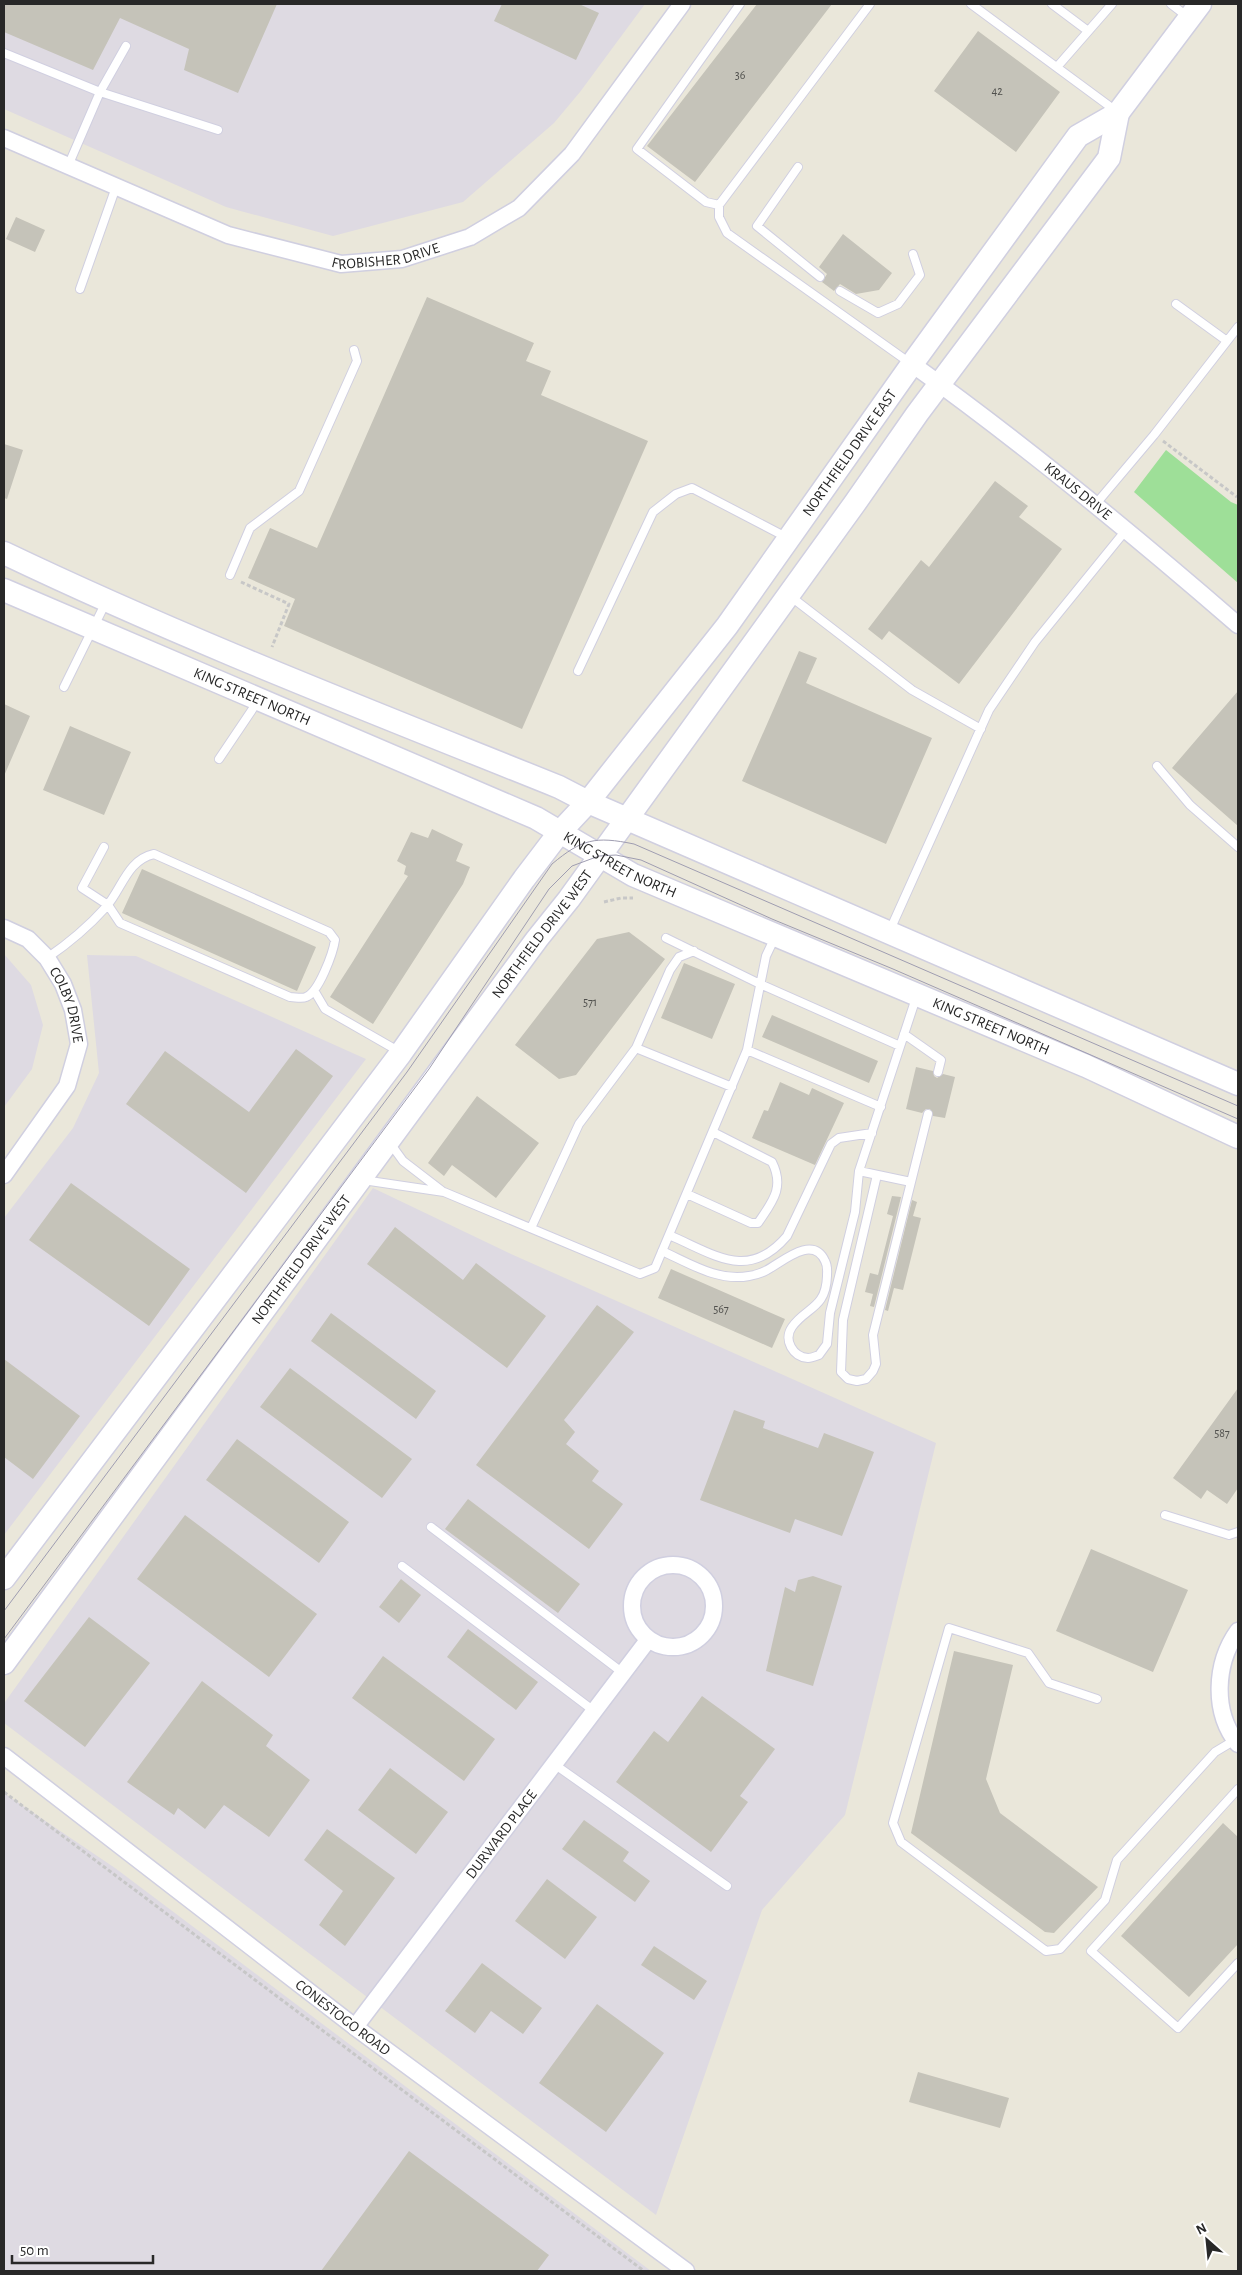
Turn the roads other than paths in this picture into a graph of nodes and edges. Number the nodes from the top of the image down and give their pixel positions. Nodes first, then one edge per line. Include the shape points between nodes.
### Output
1 (682, 4) edge
2 (740, 4) edge
3 (870, 4) edge
4 (971, 4) edge
5 (1052, 4) edge
6 (1112, 4) edge
7 (1170, 4) edge
8 (1195, 11) edge
9 (1088, 31) junction
10 (126, 46) dead end
11 (4, 53) edge
12 (1057, 68) junction
13 (100, 92) junction
14 (1118, 113) junction
15 (218, 130) dead end
16 (4, 138) edge
17 (68, 166) junction
18 (798, 167) dead end
19 (116, 187) junction
20 (719, 205) junction
21 (913, 254) dead end
22 (820, 277) dead end
23 (80, 289) dead end
24 (840, 291) dead end
25 (1176, 304) dead end
26 (1238, 327) edge
27 (1227, 342) junction
28 (354, 350) dead end
29 (912, 364) junction
30 (939, 384) junction
31 (1095, 505) junction
32 (1126, 530) junction
33 (788, 538) junction
34 (4, 553) edge
35 (230, 575) road end
36 (4, 590) edge
37 (789, 595) junction
38 (106, 602) junction
39 (1238, 625) edge
40 (92, 628) junction
41 (578, 671) dead end
42 (64, 687) dead end
43 (258, 700) junction
44 (981, 729) junction
45 (219, 759) dead end
46 (1157, 766) dead end
47 (588, 802) junction
48 (627, 819) junction
49 (560, 832) junction
50 (104, 847) dead end
51 (1238, 848) edge
52 (599, 856) junction
53 (108, 905) junction
54 (4, 928) edge
55 (889, 932) junction
56 (776, 936) junction
57 (666, 938) dead end
58 (694, 952) junction
59 (47, 958) junction
60 (760, 984) junction
61 (314, 992) junction
62 (917, 993) junction
63 (904, 1034) junction
64 (900, 1046) junction
65 (636, 1048) junction
66 (747, 1050) junction
67 (401, 1053) junction
68 (938, 1072) dead end
69 (1238, 1084) edge
70 (732, 1087) junction
71 (881, 1106) junction
72 (928, 1114) dead end
73 (713, 1132) junction
74 (872, 1133) junction
75 (1238, 1136) edge
76 (389, 1141) junction
77 (860, 1171) junction
78 (4, 1175) edge
79 (877, 1175) junction
80 (360, 1179) junction
81 (911, 1182) junction
82 (444, 1192) junction
83 (686, 1194) junction
84 (530, 1228) junction
85 (669, 1235) junction
86 (662, 1251) junction
87 (1165, 1514) dead end
88 (431, 1527) dead end
89 (1238, 1532) edge
90 (402, 1566) dead end
91 (4, 1578) edge
92 (1238, 1631) edge
93 (648, 1640) junction
94 (4, 1663) edge
95 (623, 1673) junction
96 (1097, 1699) dead end
97 (594, 1711) junction
98 (1237, 1742) edge
99 (4, 1756) edge
100 (554, 1764) junction
101 (1238, 1789) edge
102 (728, 1886) dead end
103 (1238, 1964) edge
104 (355, 2027) junction
105 (686, 2271) edge

1 - 19 street, FROBISHER DRIVE via 572,154 519,208 470,237 402,259 341,264 228,235
2 - 20 lane via 636,149 706,202
3 - 20 lane
4 - 12 lane
5 - 9 lane
6 - 9 lane
7 - 8 lane
8 - 14 main road, NORTHFIELD DRIVE EAST
9 - 12 lane
10 - 13 lane
11 - 13 lane
12 - 14 lane
13 - 15 lane
13 - 17 lane
14 - 29 main road, NORTHFIELD DRIVE EAST via 1078,136
14 - 30 main road, NORTHFIELD DRIVE EAST via 1108,158
16 - 17 street, FROBISHER DRIVE
17 - 19 street, FROBISHER DRIVE
18 - 22 lane via 757,226
19 - 23 lane
20 - 29 lane via 719,217 727,233
21 - 24 lane via 920,275 898,304 878,313
25 - 27 lane
26 - 27 lane
27 - 31 lane
28 - 35 lane via 357,361 299,491 250,528
29 - 30 street, KRAUS DRIVE
29 - 33 main road, NORTHFIELD DRIVE EAST
30 - 31 street, KRAUS DRIVE
30 - 37 main road, NORTHFIELD DRIVE EAST
31 - 32 street, KRAUS DRIVE
32 - 39 street, KRAUS DRIVE
32 - 44 lane via 1035,642 989,710
33 - 41 lane via 692,488 676,494 653,512
33 - 47 main road, NORTHFIELD DRIVE EAST via 727,626
34 - 38 main road, KING STREET NORTH
36 - 40 main road, KING STREET NORTH
37 - 44 lane via 912,690
37 - 48 main road, NORTHFIELD DRIVE EAST
38 - 40 lane
38 - 47 main road, KING STREET NORTH via 559,787
40 - 42 lane
40 - 43 main road, KING STREET NORTH
43 - 45 lane
43 - 49 main road, KING STREET NORTH via 536,818
44 - 55 lane
46 - 51 lane via 1190,805
47 - 48 main road, KING STREET NORTH
47 - 49 main road, NORTHFIELD DRIVE EAST
48 - 52 main road, NORTHFIELD DRIVE WEST
48 - 55 main road, KING STREET NORTH
49 - 52 main road, KING STREET NORTH
49 - 67 main road
50 - 53 lane via 82,888
52 - 56 main road, KING STREET NORTH via 632,875
52 - 76 main road, NORTHFIELD DRIVE WEST
53 - 59 lane via 80,934
53 - 61 lane via 120,923 290,997 306,998
53 - 61 lane via 135,863 154,854 329,932 335,940 334,949
54 - 59 street, COLBY DRIVE via 28,939
55 - 69 main road, KING STREET NORTH
56 - 60 lane via 766,956
56 - 62 main road, KING STREET NORTH
57 - 58 lane
58 - 60 lane
58 - 65 lane via 679,958 670,970
59 - 78 street, COLBY DRIVE via 63,984 79,1044 67,1086
60 - 64 lane
60 - 66 lane
61 - 67 lane via 325,1009
62 - 63 lane
62 - 75 main road, KING STREET NORTH
63 - 64 lane
63 - 68 lane via 941,1060
64 - 71 lane
65 - 70 lane
65 - 84 lane via 579,1124
66 - 70 lane
66 - 71 lane
67 - 91 main road
70 - 73 lane
71 - 74 lane
72 - 81 lane
73 - 83 lane
73 - 83 lane via 772,1162 777,1172 778,1192 758,1223 751,1223
74 - 77 lane
74 - 85 lane via 839,1138 831,1144 787,1236 766,1255 753,1261 726,1260
76 - 80 main road, NORTHFIELD DRIVE WEST
76 - 82 lane via 403,1161
77 - 79 lane
77 - 86 lane via 855,1212 830,1313 827,1344 819,1355 808,1358 797,1354 790,1346 788,1336 792,1327 817,1305 825,1292 828,1269 818,1253 798,1250 765,1271 729,1277 716,1275
79 - 81 lane
79 - 81 lane via 843,1320 841,1372 848,1379 857,1381 866,1379 876,1364 873,1335
80 - 82 lane
80 - 94 main road, NORTHFIELD DRIVE WEST
82 - 84 lane
83 - 85 lane
84 - 86 lane via 640,1274 655,1268
85 - 86 lane
87 - 89 lane via 1229,1535
88 - 95 lane
90 - 97 lane
92 - 98 street via 1224,1656 1219,1680 1222,1708
93 - 93 street via 662,1647 678,1648 704,1634 712,1620 714,1605 711,1590 703,1577 690,1568 660,1566 637,1585 631,1600 632,1615
93 - 95 street, DURWARD PLACE
95 - 97 street, DURWARD PLACE
96 - 98 lane via 1049,1683 1028,1653 949,1628 893,1823 901,1842 1046,1951 1060,1949 1106,1900 1117,1860 1216,1752
97 - 100 street, DURWARD PLACE
99 - 104 street, CONESTOGO ROAD
100 - 102 lane
100 - 104 street, DURWARD PLACE
101 - 103 lane via 1091,1951 1178,2028
104 - 105 street, CONESTOGO ROAD

